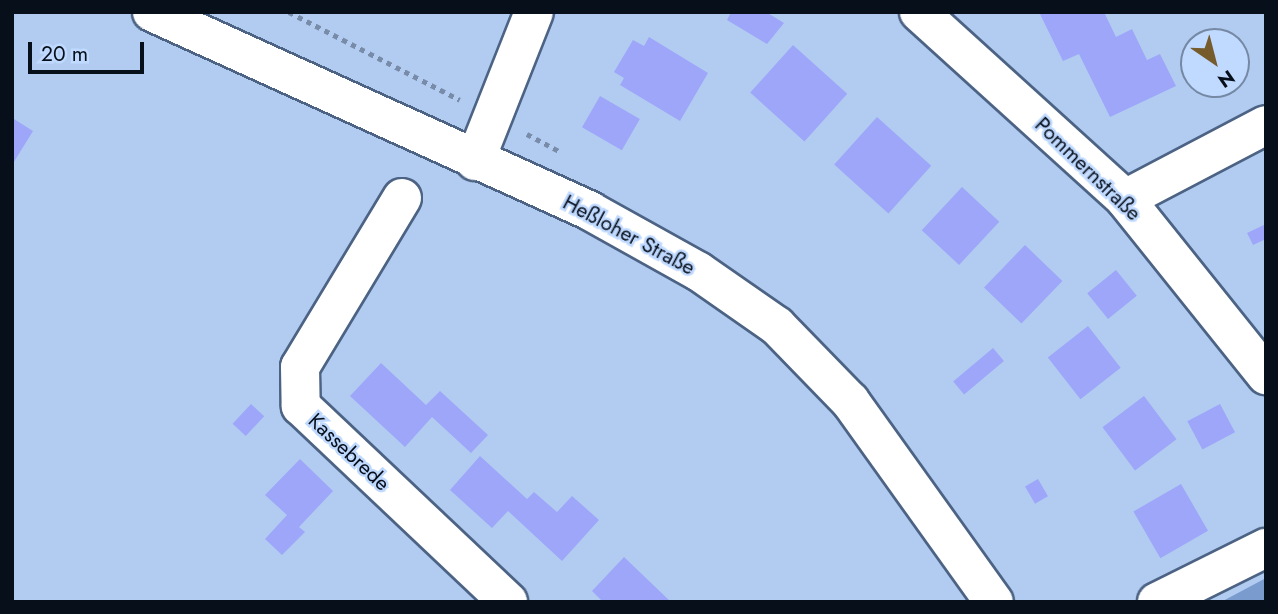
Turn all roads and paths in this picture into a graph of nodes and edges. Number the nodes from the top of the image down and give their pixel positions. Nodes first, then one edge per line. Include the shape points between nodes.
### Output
1 (152, 12) edge
2 (534, 12) edge
3 (919, 12) edge
4 (1266, 125) edge
5 (475, 161) junction
6 (402, 198) dead end
7 (1125, 199) junction
8 (1266, 376) edge
9 (1266, 548) edge
10 (508, 602) edge
11 (994, 602) edge
12 (1157, 602) edge

1 - 5 street, Heßloher Straße
2 - 5 street
3 - 7 street, Pommernstraße
4 - 7 street
5 - 11 street, Heßloher Straße via 590,211 647,242 777,326 850,401
6 - 10 street, Kassebrede via 300,367 301,406
7 - 8 street, Pommernstraße
9 - 12 street

